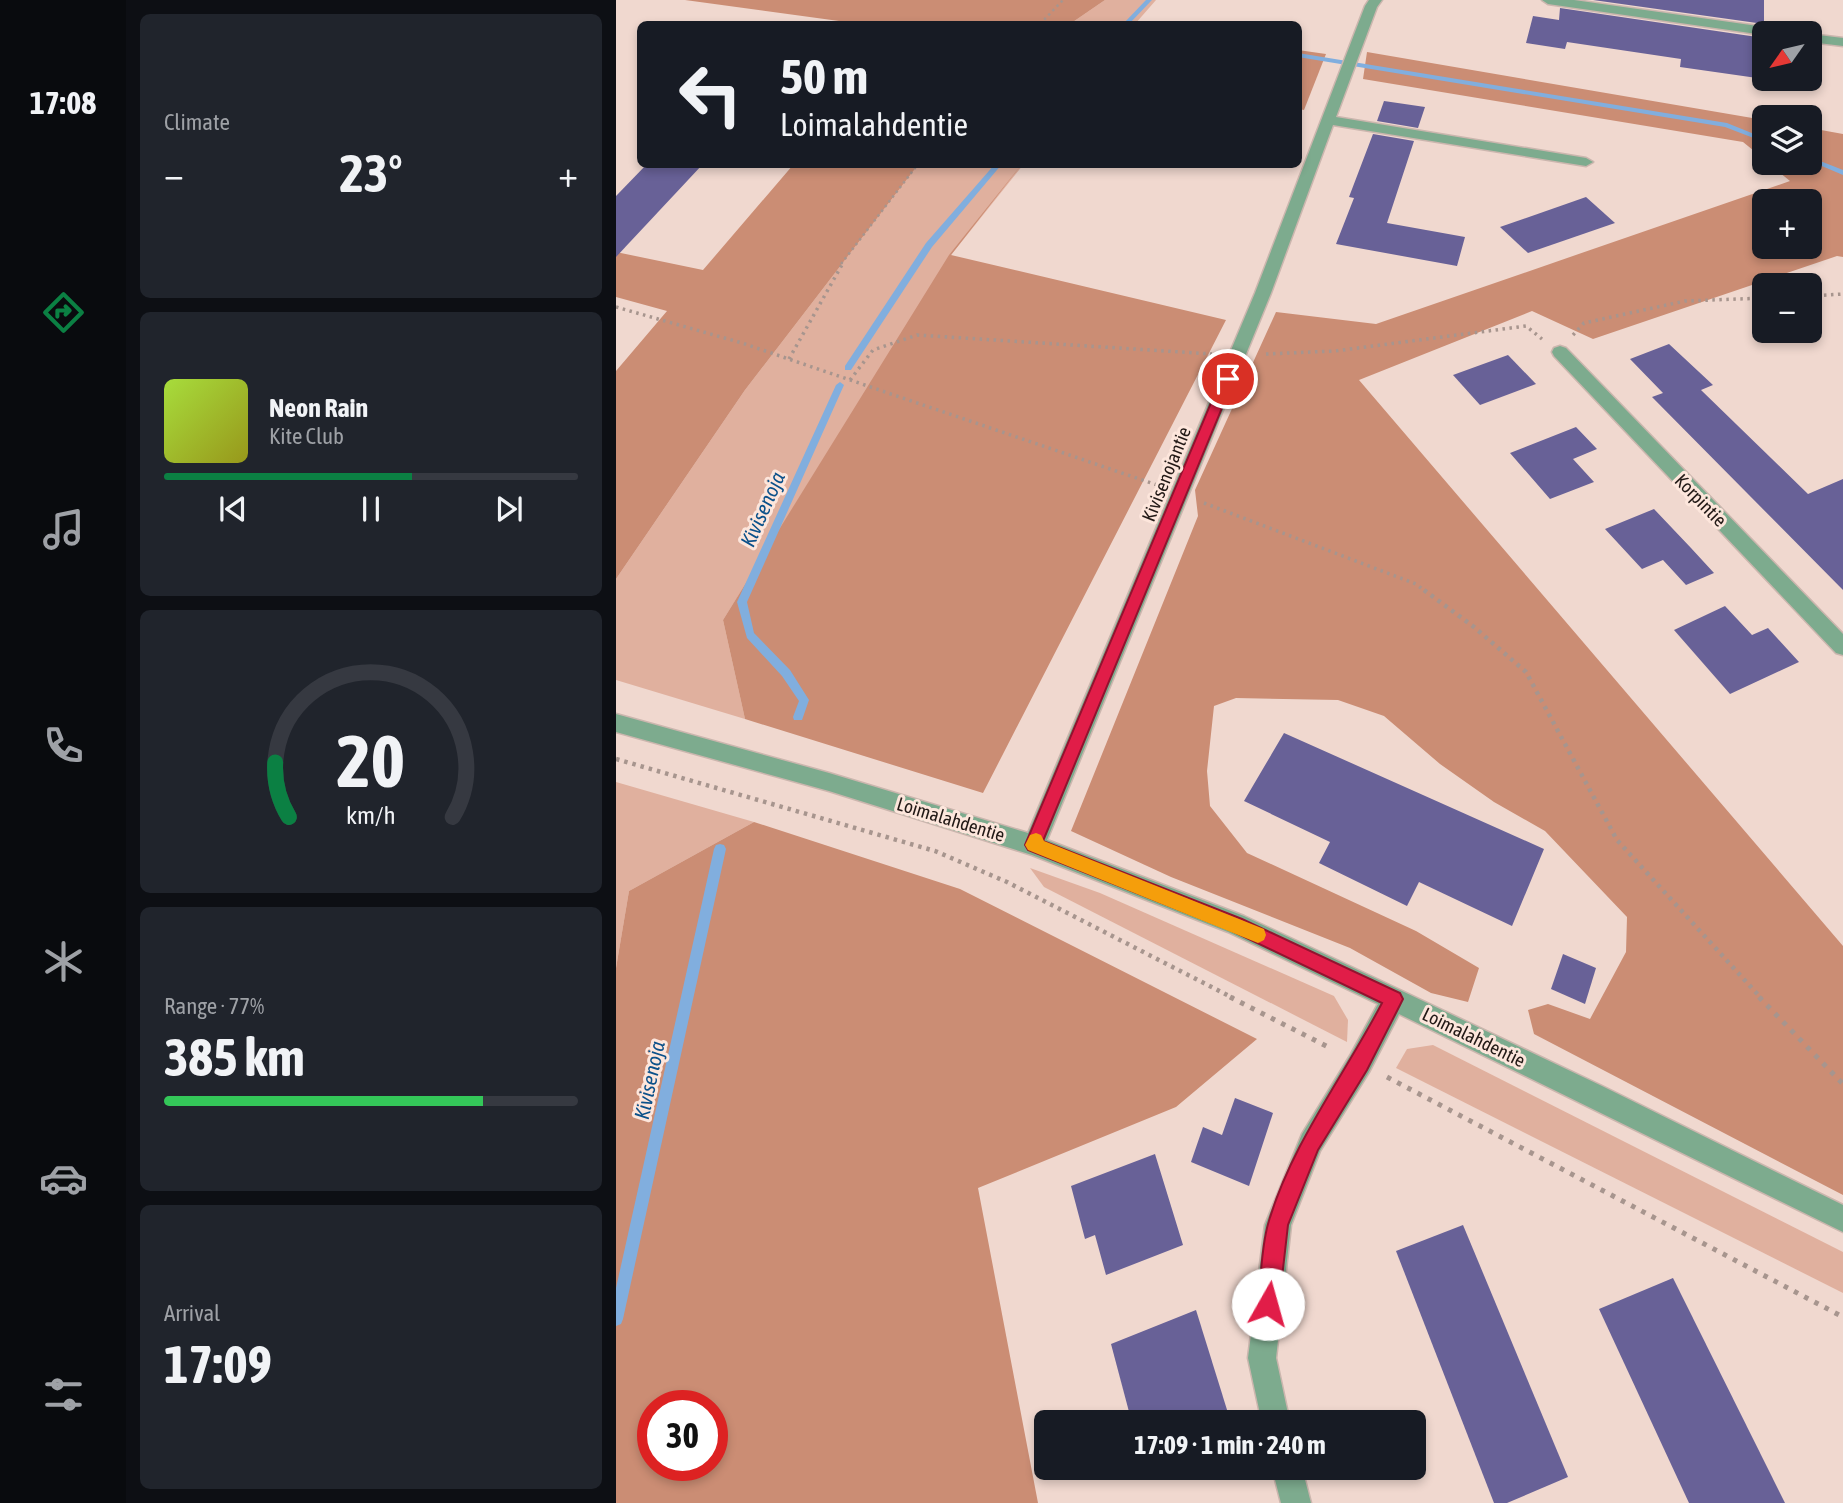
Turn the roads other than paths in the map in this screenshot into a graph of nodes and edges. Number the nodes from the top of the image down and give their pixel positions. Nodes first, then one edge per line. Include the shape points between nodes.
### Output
1 (1376, 0) edge
2 (1548, 0) edge
3 (1752, 29) edge
4 (1822, 39) edge
5 (1843, 42) edge
6 (1329, 120) junction
7 (1586, 162) dead end
8 (1560, 352) road end
9 (1843, 647) edge
10 (616, 723) edge
11 (1034, 845) junction
12 (1394, 999) junction
13 (1843, 1219) edge
14 (1273, 1410) edge
15 (1290, 1480) edge
16 (1296, 1503) edge

1 - 6 street, Kivisenojantie
2 - 3 street
4 - 5 street
6 - 7 street
6 - 11 street, Kivisenojantie via 1181,494
8 - 9 street, Korpintie
10 - 11 street, Loimalahdentie
11 - 12 street, Loimalahdentie via 1236,924
12 - 13 street, Loimalahdentie
12 - 14 street via 1311,1143 1278,1225 1262,1357
15 - 16 street

